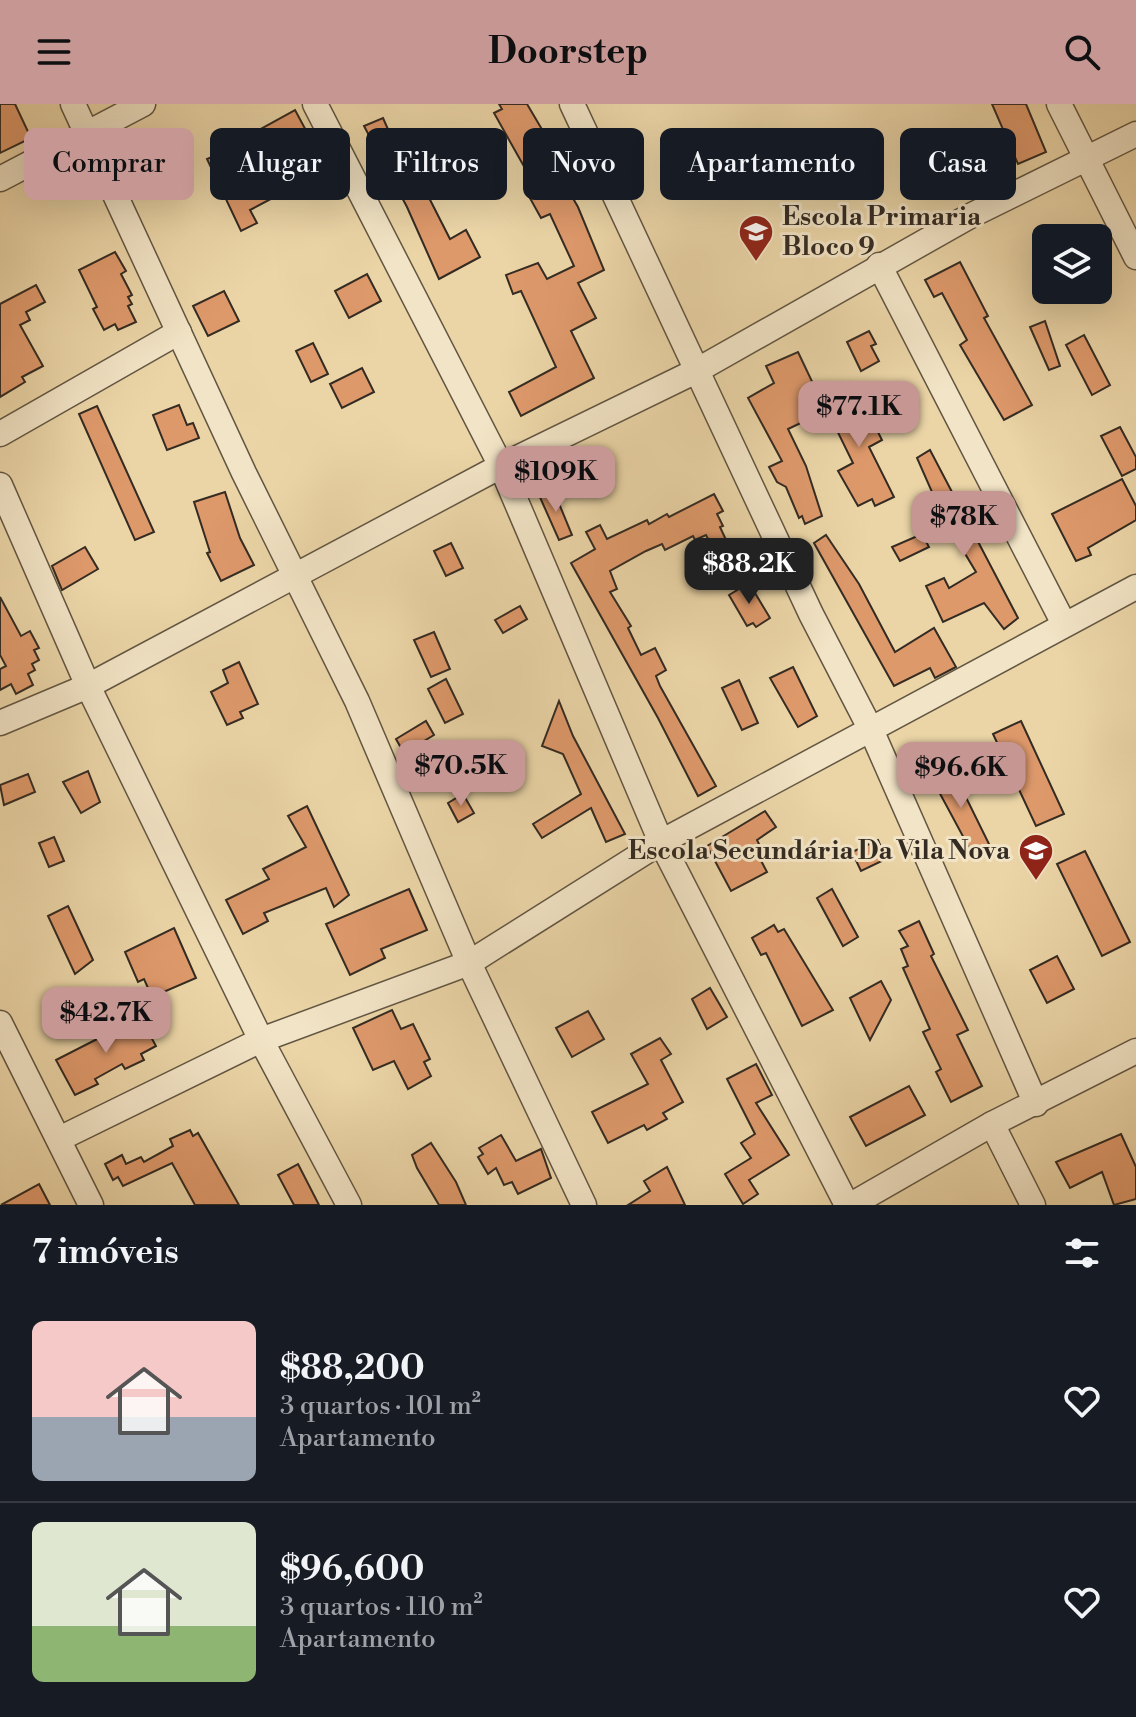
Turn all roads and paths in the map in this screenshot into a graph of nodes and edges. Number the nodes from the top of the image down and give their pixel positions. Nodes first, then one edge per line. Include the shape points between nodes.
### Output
1 (73, 104) edge
2 (143, 104) edge
3 (315, 104) edge
4 (572, 104) edge
5 (1059, 104) edge
6 (85, 128) edge
7 (101, 128) edge
8 (1136, 134) edge
9 (1086, 159) junction
10 (24, 167) edge
11 (0, 179) edge
12 (119, 200) edge
13 (1136, 257) edge
14 (879, 265) junction
15 (179, 332) junction
16 (696, 371) junction
17 (0, 434) edge
18 (501, 466) junction
19 (0, 485) edge
20 (294, 574) junction
21 (1136, 587) edge
22 (1064, 624) junction
23 (88, 686) junction
24 (0, 723) edge
25 (872, 732) junction
26 (661, 842) junction
27 (469, 963) junction
28 (0, 1023) edge
29 (261, 1040) junction
30 (1136, 1051) edge
31 (1036, 1104) junction
32 (992, 1124) junction
33 (59, 1139) junction
34 (91, 1205) edge
35 (349, 1205) edge
36 (584, 1205) edge
37 (849, 1205) edge
38 (1033, 1205) edge

1 - 6 street
2 - 7 street
3 - 18 street
4 - 16 street
5 - 9 street
8 - 9 street
9 - 13 street
9 - 14 street
10 - 11 street
12 - 15 street
14 - 16 street
14 - 22 street
15 - 17 street
15 - 20 street
16 - 18 street
16 - 25 street
18 - 20 street
18 - 26 street
19 - 23 street
20 - 23 street
20 - 27 street via 393,780
21 - 22 street
22 - 25 street
23 - 24 street
23 - 29 street
25 - 26 street
25 - 31 street
26 - 27 street
26 - 37 street
27 - 29 street
27 - 36 street
28 - 33 street
29 - 33 street
29 - 35 street
30 - 31 street
31 - 32 street
32 - 37 street
32 - 38 street
33 - 34 street

